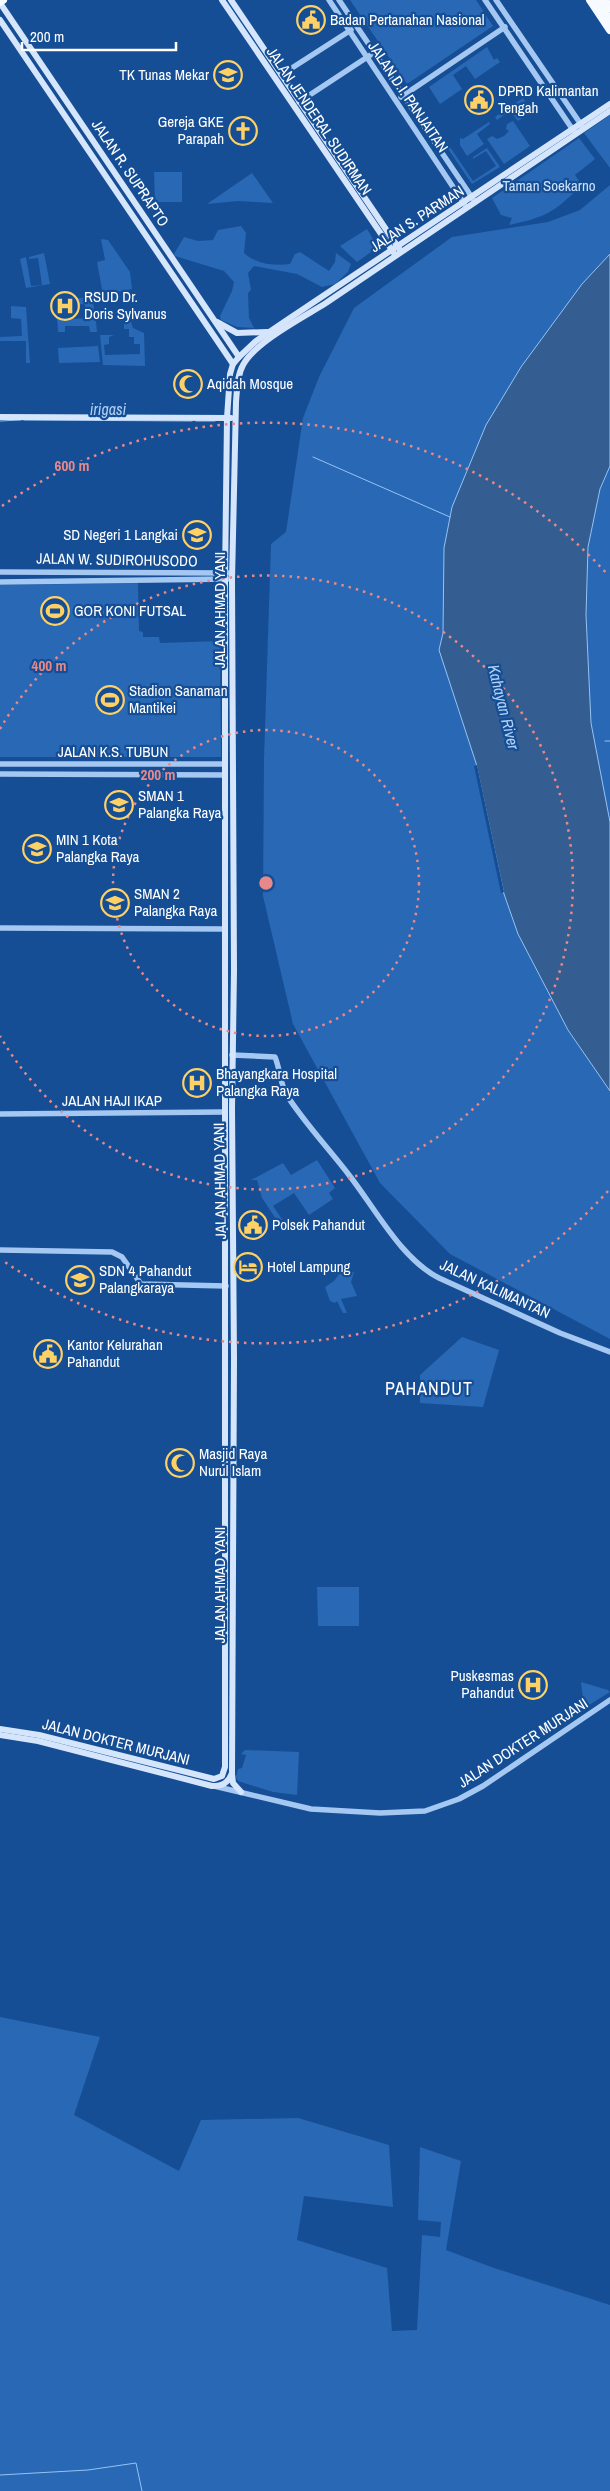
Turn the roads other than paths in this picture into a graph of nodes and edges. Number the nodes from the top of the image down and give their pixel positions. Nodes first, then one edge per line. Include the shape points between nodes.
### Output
1 (222, 0) edge
2 (231, 0) edge
3 (329, 0) edge
4 (339, 0) edge
5 (485, 0) edge
6 (496, 0) edge
7 (590, 0) edge
8 (597, 0) edge
9 (605, 0) edge
10 (1, 2) edge
11 (610, 8) edge
12 (0, 20) edge
13 (610, 20) edge
14 (511, 24) junction
15 (356, 26) junction
16 (504, 28) junction
17 (610, 30) edge
18 (350, 31) junction
19 (375, 52) junction
20 (367, 57) junction
21 (281, 75) junction
22 (403, 96) junction
23 (396, 100) junction
24 (299, 102) junction
25 (610, 104) edge
26 (610, 111) edge
27 (582, 126) junction
28 (574, 132) junction
29 (321, 140) junction
30 (474, 200) junction
31 (466, 205) junction
32 (397, 251) junction
33 (214, 320) junction
34 (269, 332) junction
35 (239, 357) junction
36 (233, 364) junction
37 (243, 365) joint
38 (0, 417) edge
39 (228, 418) junction
40 (236, 418) junction
41 (231, 510) junction
42 (0, 572) edge
43 (57, 572) junction
44 (109, 574) junction
45 (229, 576) junction
46 (56, 581) junction
47 (0, 582) edge
48 (110, 582) junction
49 (0, 764) edge
50 (190, 764) junction
51 (225, 764) junction
52 (0, 774) edge
53 (225, 775) junction
54 (190, 776) junction
55 (224, 872) junction
56 (233, 872) junction
57 (0, 928) edge
58 (224, 929) junction
59 (225, 970) junction
60 (234, 970) junction
61 (232, 1055) junction
62 (224, 1112) junction
63 (0, 1114) edge
64 (0, 1250) edge
65 (226, 1286) junction
66 (610, 1352) edge
67 (225, 1442) junction
68 (233, 1442) junction
69 (610, 1700) edge
70 (0, 1729) edge
71 (0, 1735) edge
72 (144, 1765) junction
73 (224, 1773) joint
74 (232, 1773) junction
75 (212, 1786) junction
76 (241, 1792) junction

1 - 29 main road, JALAN JENDERAL SUDIRMAN
2 - 21 main road, JALAN JENDERAL SUDIRMAN
3 - 18 street, JALAN D.I. PANJAITAN
4 - 15 street, JALAN D.I. PANJAITAN
5 - 16 street
6 - 14 street
7 - 17 highway
8 - 13 highway
9 - 11 highway
10 - 33 main road, JALAN R. SUPRAPTO
12 - 36 main road, JALAN R. SUPRAPTO
14 - 16 street
14 - 27 street
15 - 18 street
15 - 19 street, JALAN D.I. PANJAITAN
16 - 22 street
16 - 28 street
18 - 20 street, JALAN D.I. PANJAITAN
18 - 21 street
19 - 20 street
19 - 22 street, JALAN D.I. PANJAITAN
20 - 23 street, JALAN D.I. PANJAITAN
20 - 24 street
21 - 24 main road, JALAN JENDERAL SUDIRMAN
22 - 23 street
22 - 30 street, JALAN D.I. PANJAITAN
23 - 31 street, JALAN D.I. PANJAITAN
24 - 29 main road, JALAN JENDERAL SUDIRMAN
25 - 27 main road, JALAN S. PARMAN
26 - 27 main road, JALAN S. PARMAN
27 - 28 main road, JALAN S. PARMAN
28 - 30 main road, JALAN S. PARMAN
29 - 32 main road, JALAN JENDERAL SUDIRMAN
30 - 31 main road, JALAN S. PARMAN
31 - 32 main road, JALAN S. PARMAN
32 - 34 main road, JALAN S. PARMAN
32 - 37 main road, JALAN S. PARMAN via 256,349
33 - 34 main road via 237,332
33 - 35 main road, JALAN R. SUPRAPTO
34 - 35 main road, JALAN S. PARMAN
35 - 36 main road
36 - 39 main road, JALAN AHMAD YANI
37 - 40 main road, JALAN AHMAD YANI via 238,380
38 - 39 main road
39 - 40 main road
39 - 41 main road, JALAN AHMAD YANI
40 - 41 main road, JALAN AHMAD YANI
41 - 45 main road, JALAN AHMAD YANI
42 - 43 street, JALAN W. SUDIROHUSODO
43 - 44 street, JALAN W. SUDIROHUSODO
43 - 46 street
44 - 45 street, JALAN W. SUDIROHUSODO
44 - 48 street
45 - 48 street, JALAN W. SUDIROHUSODO
45 - 51 main road, JALAN AHMAD YANI
45 - 56 main road, JALAN AHMAD YANI
46 - 47 street, JALAN W. SUDIROHUSODO
46 - 48 street, JALAN W. SUDIROHUSODO
49 - 50 street, JALAN K.S. TUBUN
50 - 51 street, JALAN K.S. TUBUN
50 - 54 street
51 - 53 main road, JALAN AHMAD YANI
52 - 54 street, JALAN K.S. TUBUN
53 - 54 street, JALAN K.S. TUBUN
53 - 55 main road, JALAN AHMAD YANI
55 - 56 main road
55 - 58 main road, JALAN AHMAD YANI
56 - 60 main road, JALAN AHMAD YANI
57 - 58 street
58 - 59 main road, JALAN AHMAD YANI
59 - 60 main road
59 - 62 main road, JALAN AHMAD YANI
60 - 61 main road, JALAN AHMAD YANI
61 - 66 street, JALAN KALIMANTAN via 276,1057 281,1081 294,1106 402,1247 431,1274 560,1333
61 - 68 main road, JALAN AHMAD YANI
62 - 63 street, JALAN HAJI IKAP
62 - 65 main road, JALAN AHMAD YANI
64 - 65 street via 112,1252 122,1256 141,1284
65 - 67 main road, JALAN AHMAD YANI
67 - 68 main road
67 - 73 main road, JALAN AHMAD YANI
68 - 74 main road, JALAN AHMAD YANI
69 - 76 street, JALAN DOKTER MURJANI via 483,1786 425,1811 380,1813 311,1809
70 - 72 main road, JALAN DOKTER MURJANI via 39,1736
71 - 72 main road, JALAN DOKTER MURJANI
72 - 73 main road, JALAN DOKTER MURJANI via 214,1779
72 - 75 main road, JALAN DOKTER MURJANI
74 - 75 main road, JALAN DOKTER MURJANI via 224,1784
74 - 76 main road via 233,1784
75 - 76 street, JALAN DOKTER MURJANI

